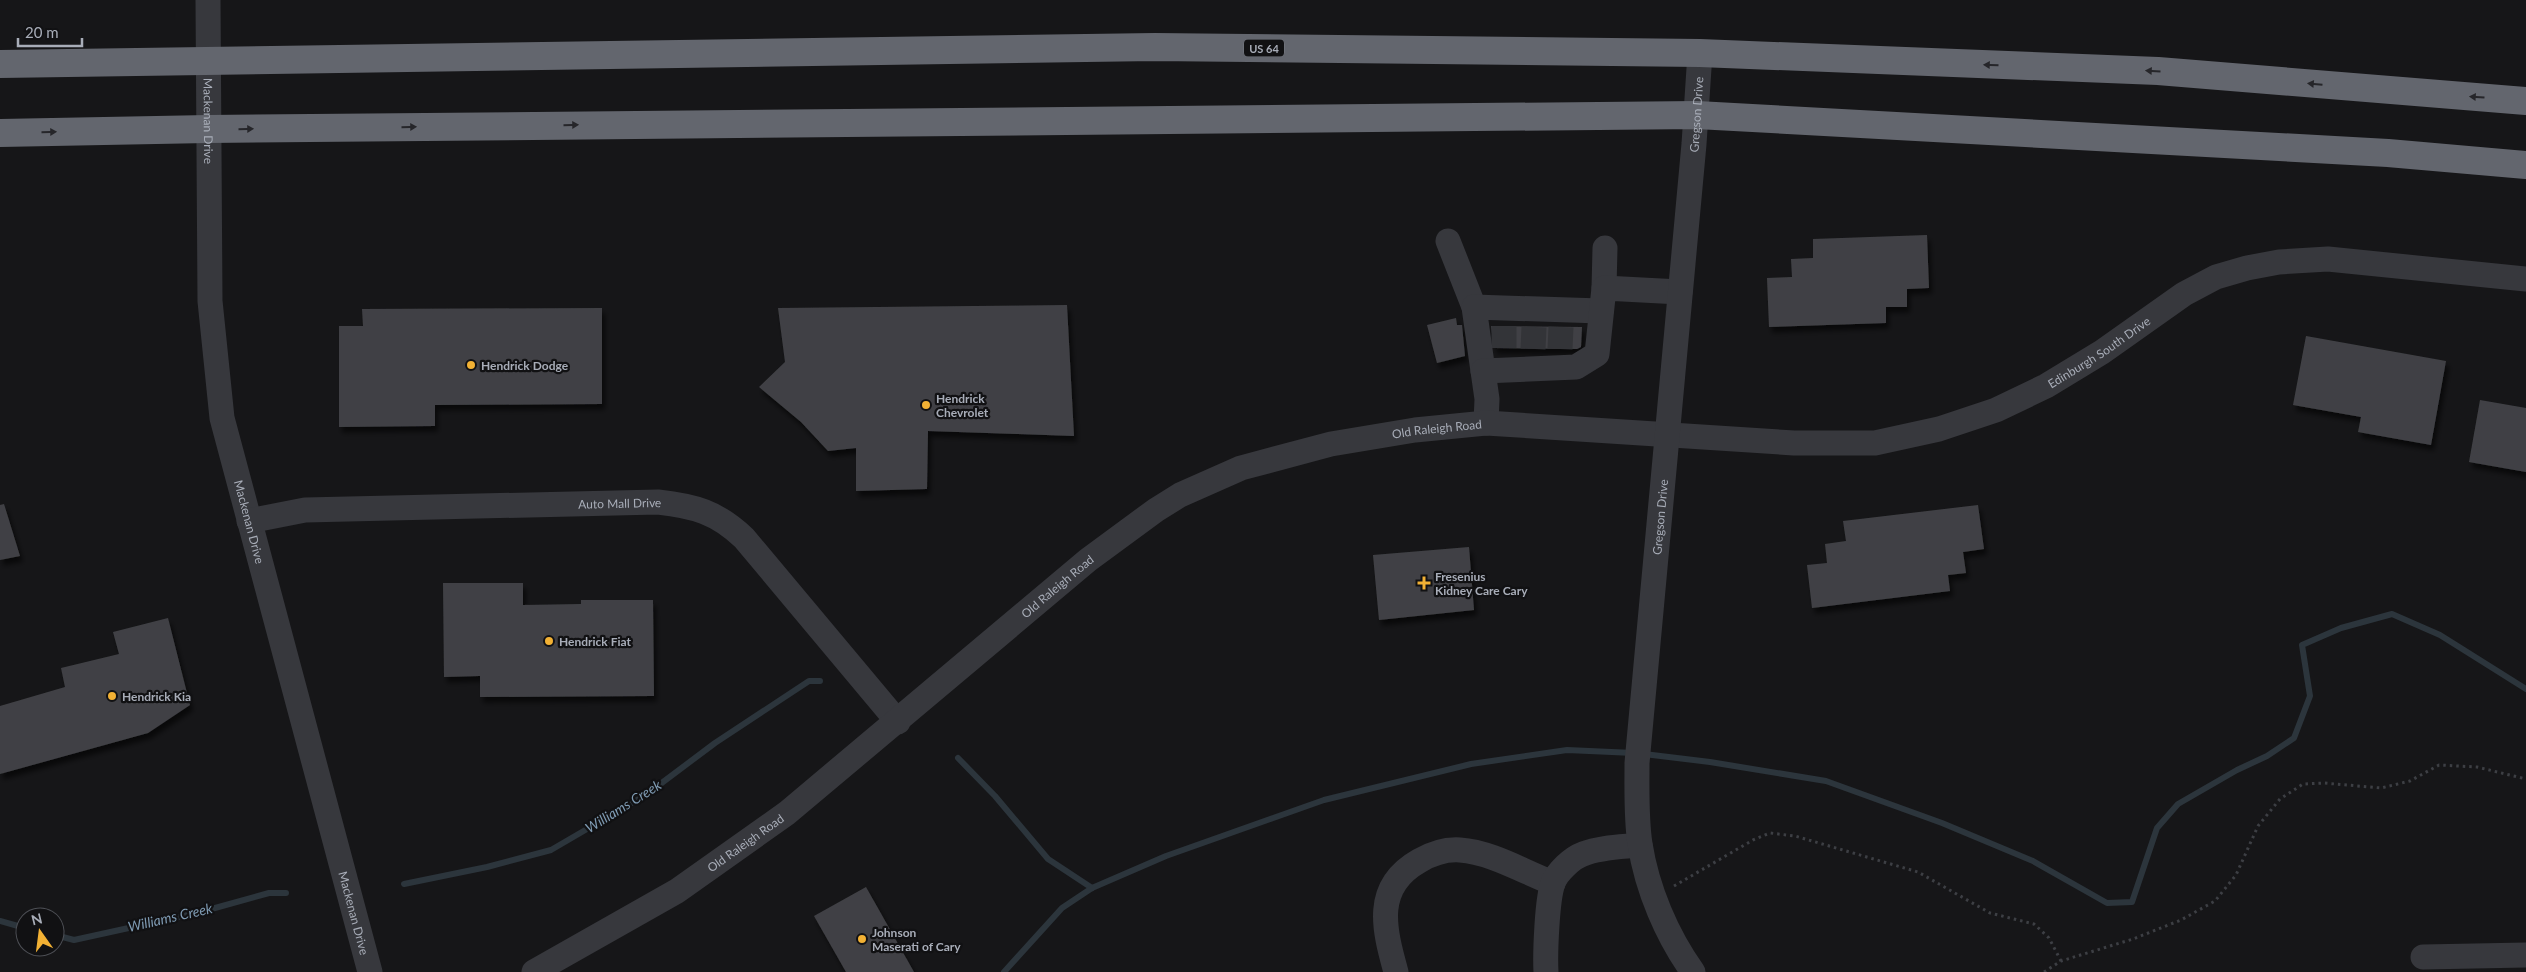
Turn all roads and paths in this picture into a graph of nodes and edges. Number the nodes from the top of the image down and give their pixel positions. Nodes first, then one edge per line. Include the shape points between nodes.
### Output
1 (208, 0) edge
2 (1700, 53) junction
3 (209, 60) junction
4 (0, 64) edge
5 (2526, 101) edge
6 (1697, 115) junction
7 (208, 129) junction
8 (0, 133) edge
9 (2526, 165) edge
10 (1448, 241) dead end
11 (1605, 248) dead end
12 (2526, 279) edge
13 (1680, 292) junction
14 (1603, 300) junction
15 (1474, 307) junction
16 (1533, 339) junction
17 (1560, 339) junction
18 (1500, 345) junction
19 (1486, 423) junction
20 (1668, 434) junction
21 (249, 521) junction
22 (898, 722) junction
23 (2526, 779) edge
24 (1640, 845) junction
25 (1553, 883) junction
26 (1671, 888) dead end
27 (2526, 955) edge
28 (2423, 957) dead end
29 (2061, 961) junction
30 (370, 972) edge
31 (534, 972) edge
32 (1396, 972) edge
33 (1546, 972) edge
34 (1693, 972) edge
35 (2044, 972) edge

1 - 3 street, Mackenan Drive
2 - 3 highway, US 64 via 1155,46
5 -> 2 highway, US 64 via 2158,71
2 - 6 street, Gregson Drive
3 - 4 highway, US 64
3 - 7 street, Mackenan Drive
7 -> 6 highway
6 - 9 highway via 2388,153
6 - 13 street, Gregson Drive
8 -> 7 highway
7 - 21 street, Mackenan Drive via 210,301 222,418
10 - 15 street
11 - 14 street
12 - 20 street, Edinburgh South Drive via 2328,259 2255,266 2216,277 2184,294 2102,352 2046,386 1996,410 1939,429 1875,443 1794,443
13 - 14 street
13 - 20 street, Gregson Drive
14 - 17 street
14 - 17 street via 1597,354 1576,367
15 - 18 street
15 - 18 street
16 - 17 street
16 - 17 street
16 - 18 street
16 - 18 street
18 - 19 street via 1487,398
19 - 20 street, Old Raleigh Road
19 - 22 street, Old Raleigh Road via 1415,430 1331,444 1241,468 1180,496 1088,560
20 - 24 street, Gregson Drive via 1637,763
21 - 22 street, Auto Mall Drive via 305,510 658,502 692,506 731,526 744,538
21 - 30 street, Mackenan Drive
22 - 31 street, Old Raleigh Road via 787,813 677,891
23 - 29 path via 2477,767 2439,765 2410,781 2381,788 2324,782 2303,784 2280,799 2258,826 2236,875 2215,901 2181,920 2133,939
24 - 25 street via 1582,854 1564,868
24 - 34 street, Gregson Drive via 1656,902 1678,952
25 - 32 street via 1484,855 1460,850 1443,851 1410,866 1387,896 1384,914
25 - 33 street
26 - 29 path via 1753,840 1770,834 1795,836 1918,872 1990,914 2034,924 2049,938
27 - 28 street
29 - 35 path

